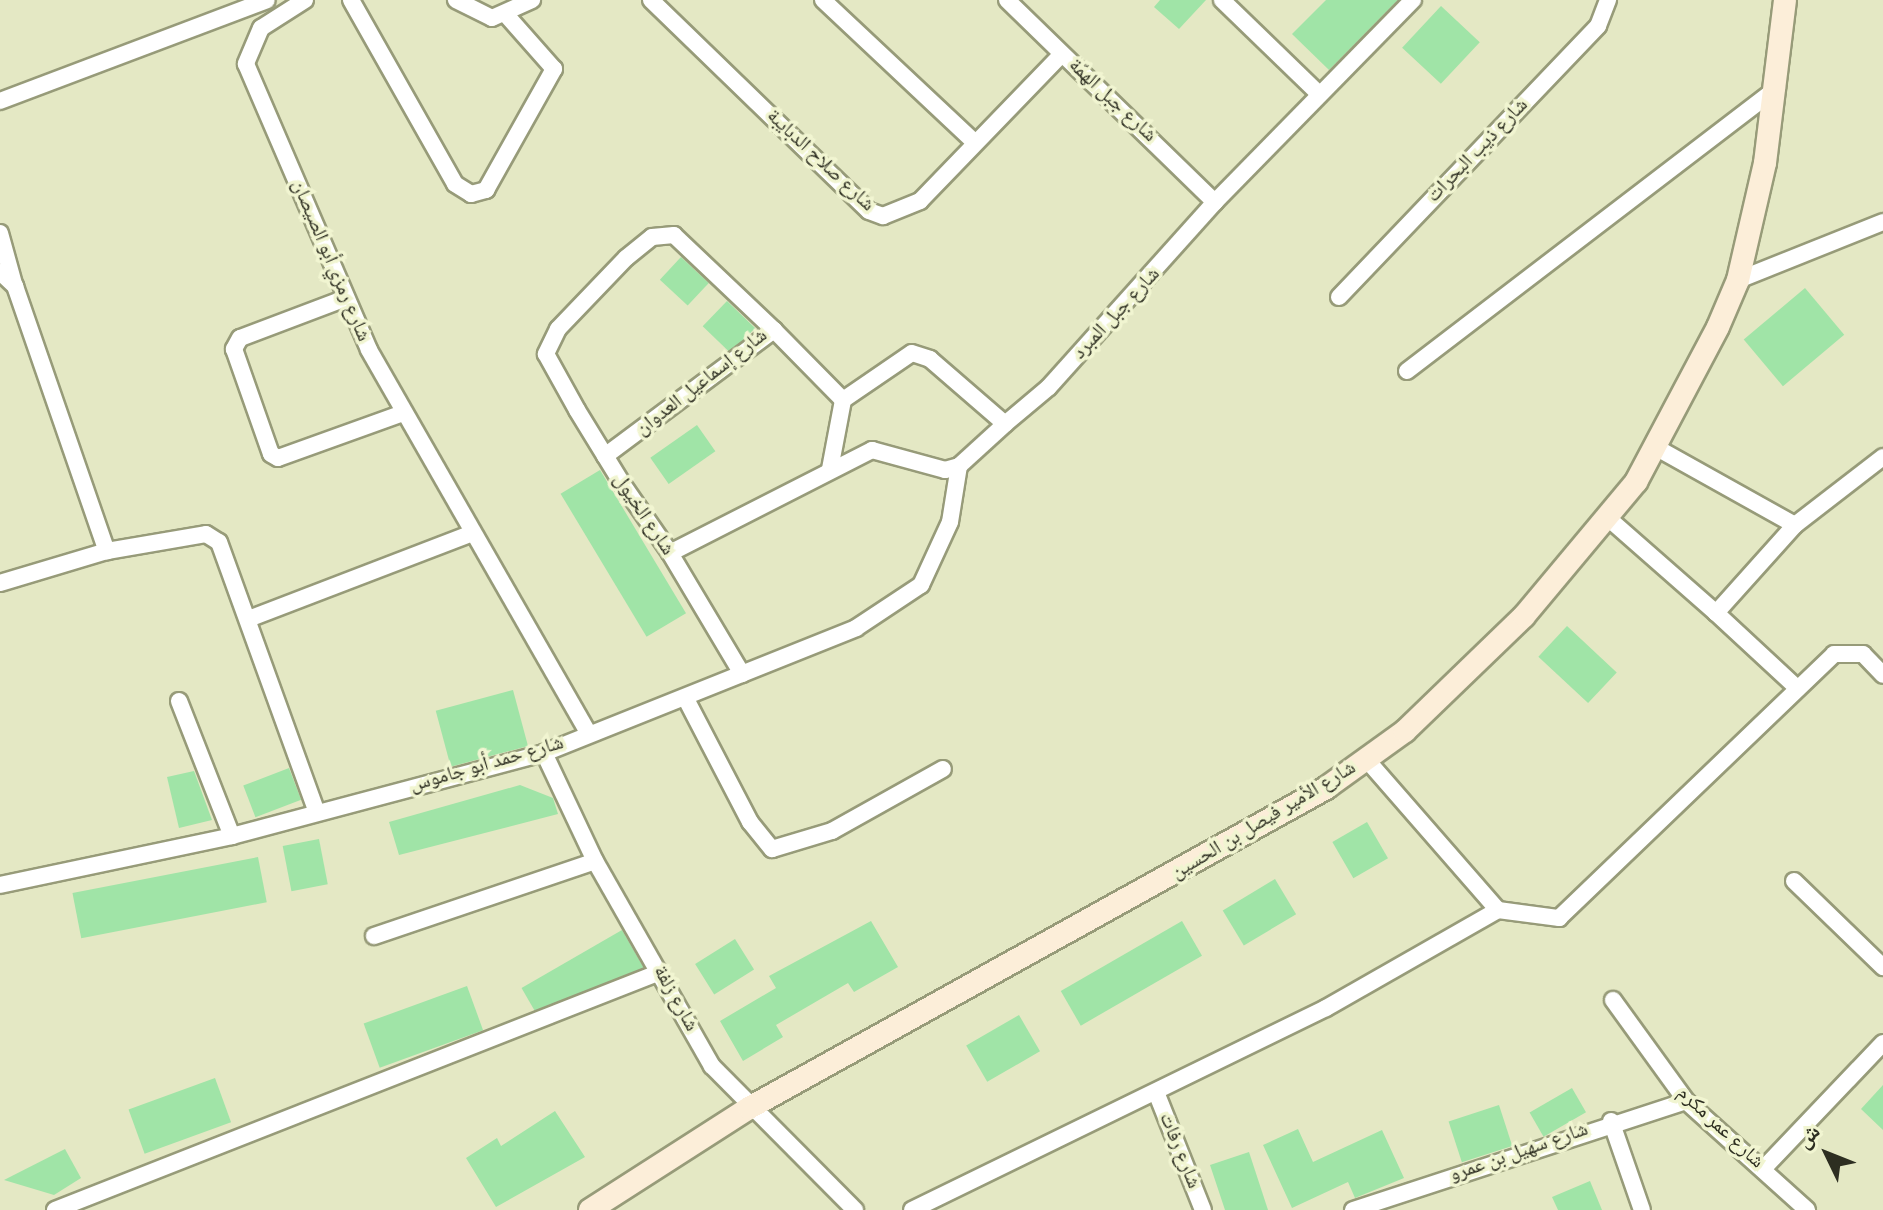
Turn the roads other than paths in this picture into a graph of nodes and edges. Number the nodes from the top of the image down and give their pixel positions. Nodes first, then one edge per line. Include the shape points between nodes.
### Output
1 (267, 0) edge
2 (305, 0) edge
3 (351, 0) edge
4 (456, 0) edge
5 (532, 0) edge
6 (651, 0) edge
7 (823, 0) edge
8 (1007, 0) edge
9 (1222, 0) edge
10 (1413, 0) edge
11 (1608, 0) edge
12 (1785, 0) edge
13 (508, 17) junction
14 (1062, 54) junction
15 (1777, 88) junction
16 (1318, 93) junction
17 (0, 101) edge
18 (974, 142) junction
19 (1215, 202) junction
20 (1883, 222) edge
21 (0, 233) edge
22 (0, 272) edge
23 (1738, 280) junction
24 (15, 286) junction
25 (1339, 297) dead end
26 (346, 298) junction
27 (774, 330) junction
28 (546, 354) joint
29 (1407, 371) dead end
30 (843, 400) junction
31 (403, 413) junction
32 (1005, 424) junction
33 (1657, 448) junction
34 (605, 456) junction
35 (1883, 457) edge
36 (959, 466) junction
37 (830, 469) junction
38 (1608, 518) junction
39 (1795, 525) junction
40 (472, 533) junction
41 (107, 551) junction
42 (670, 553) junction
43 (0, 583) edge
44 (1716, 613) junction
45 (251, 618) junction
46 (742, 674) junction
47 (1883, 675) edge
48 (1796, 687) junction
49 (686, 699) junction
50 (179, 701) dead end
51 (588, 732) junction
52 (544, 753) junction
53 (1367, 760) junction
54 (943, 769) dead end
55 (317, 812) junction
56 (232, 836) junction
57 (595, 861) junction
58 (1794, 881) dead end
59 (0, 885) edge
60 (1498, 910) junction
61 (374, 936) dead end
62 (1883, 967) edge
63 (660, 972) junction
64 (1613, 1000) dead end
65 (1883, 1043) edge
66 (1156, 1092) junction
67 (1686, 1101) junction
68 (749, 1108) junction
69 (1611, 1121) junction
70 (1763, 1169) junction
71 (55, 1210) edge
72 (590, 1210) edge
73 (855, 1210) edge
74 (912, 1210) edge
75 (1203, 1210) edge
76 (1353, 1210) edge
77 (1642, 1210) edge
78 (1807, 1210) edge

1 - 17 street
2 - 26 street, شارع رمزي أبو الصيصان via 261,28 246,64
3 - 13 street via 455,184 471,194 486,190 554,69
4 - 13 street
5 - 13 street
6 - 18 street, شارع صلاح الدبايبة via 869,211 903,214
7 - 18 street
8 - 14 street, شارع جبل الهمّة
9 - 16 street
10 - 16 street, شارع جبل المبرد
11 - 25 street, شارع ذيب البحرات via 1598,26
12 - 15 street, شارع الأمير فيصل بن الحسين
14 - 18 street, شارع صلاح الدبايبة
14 - 19 street, شارع جبل الهمّة
15 - 23 street, شارع الأمير فيصل بن الحسين
15 - 29 street
16 - 19 street, شارع جبل المبرد
19 - 32 street, شارع جبل المبرد via 1064,371
20 - 23 street
21 - 24 street
22 - 24 street
23 - 33 street, شارع الأمير فيصل بن الحسين
24 - 41 street
26 - 31 street, شارع رمزي أبو الصيصان
26 - 31 street via 240,338 234,349 271,454 278,458
27 - 28 street, شارع إسماعيل العدوان via 665,233 602,282 558,329
27 - 30 street
27 - 34 street, شارع إسماعيل العدوان
28 - 34 street, شارع الخيول
30 - 32 street via 912,353 930,359
30 - 37 street
31 - 40 street, شارع رمزي أبو الصيصان
32 - 36 street, شارع جبل المبرد
33 - 38 street, شارع الأمير فيصل بن الحسين
33 - 39 street
34 - 42 street, شارع الخيول
35 - 39 street
36 - 37 street via 934,468 872,450
36 - 46 street, شارع حمد أبو جاموس via 950,522 921,585 856,628
37 - 42 street
38 - 44 street
38 - 53 street, شارع الأمير فيصل بن الحسين via 1472,668
39 - 44 street
40 - 45 street
40 - 51 street, شارع رمزي أبو الصيصان
41 - 43 street
41 - 45 street via 206,534 230,558
42 - 46 street, شارع الخيول
44 - 48 street
45 - 55 street
46 - 49 street, شارع حمد أبو جاموس
47 - 48 street via 1848,649
48 - 60 street via 1568,914
49 - 51 street, شارع حمد أبو جاموس
49 - 54 street via 756,834 772,849 832,831
50 - 56 street
51 - 52 street, شارع حمد أبو جاموس
52 - 55 street, شارع حمد أبو جاموس
52 - 57 street, شارع زلفة
53 - 60 street
53 - 68 street, شارع الأمير فيصل بن الحسين
55 - 56 street, شارع حمد أبو جاموس
56 - 59 street, شارع حمد أبو جاموس
57 - 61 street
57 - 63 street, شارع زلفة
58 - 62 street
60 - 66 street via 1326,1008
63 - 68 street, شارع زلفة via 712,1066
63 - 71 street
64 - 67 street, شارع عمر مكرم
65 - 70 street
66 - 74 street
66 - 75 street, شارع رفات
67 - 69 street, شارع سهيل بن عمرو
67 - 70 street, شارع عمر مكرم
68 - 72 street, شارع الأمير فيصل بن الحسين
68 - 73 street, شارع زلفة
69 - 76 street, شارع سهيل بن عمرو
69 - 77 street
70 - 78 street, شارع عمر مكرم

